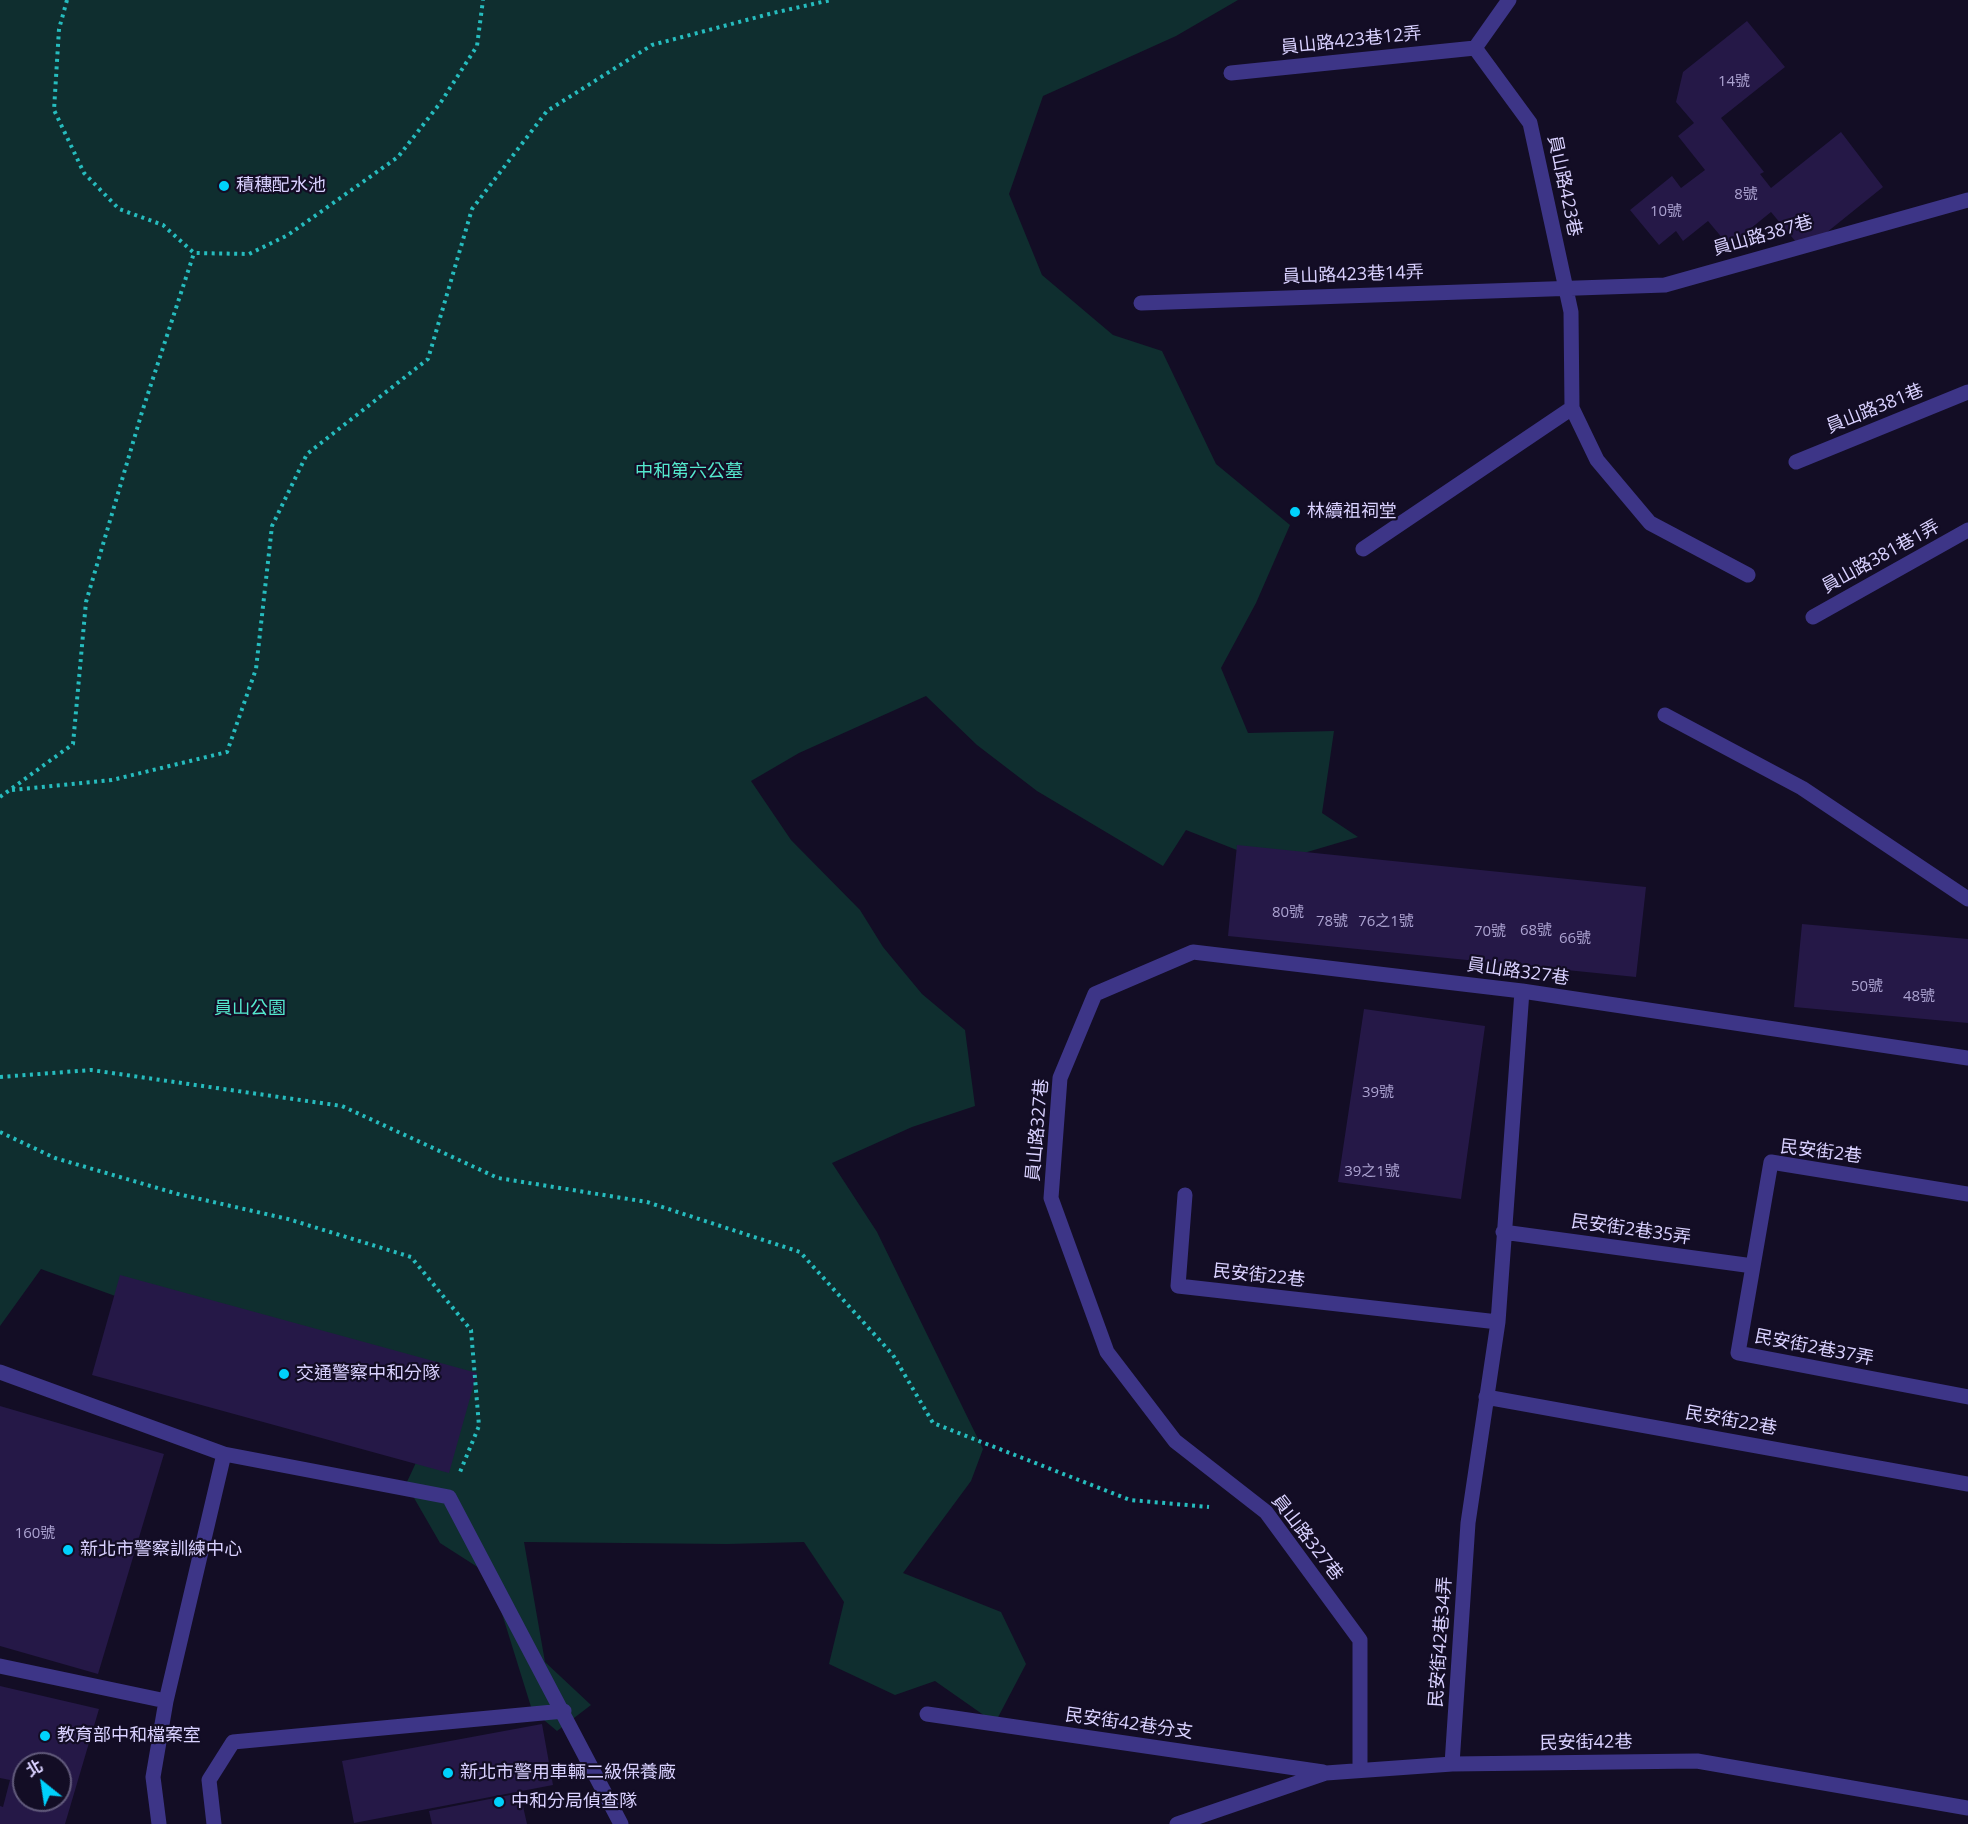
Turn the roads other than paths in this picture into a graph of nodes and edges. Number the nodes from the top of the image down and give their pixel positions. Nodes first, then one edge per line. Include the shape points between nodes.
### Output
1 (1509, 0) edge
2 (1475, 48) junction
3 (1231, 73) dead end
4 (1968, 200) edge
5 (1565, 286) junction
6 (1142, 303) dead end
7 (1968, 392) edge
8 (1572, 408) junction
9 (1796, 462) dead end
10 (1968, 530) edge
11 (1363, 549) dead end
12 (1748, 575) dead end
13 (1813, 617) dead end
14 (1665, 715) dead end
15 (1968, 900) edge
16 (1522, 991) junction
17 (1968, 1058) edge
18 (1968, 1194) edge
19 (1185, 1195) dead end
20 (1503, 1232) junction
21 (1753, 1266) junction
22 (1498, 1322) junction
23 (0, 1372) edge
24 (1486, 1397) junction
25 (1968, 1397) edge
26 (224, 1454) junction
27 (1968, 1484) edge
28 (0, 1666) edge
29 (166, 1701) junction
30 (564, 1711) junction
31 (927, 1714) dead end
32 (1452, 1764) junction
33 (1360, 1769) junction
34 (1326, 1773) junction
35 (1968, 1808) edge
36 (159, 1824) edge
37 (214, 1824) edge
38 (621, 1824) edge
39 (1177, 1824) edge

1 - 2 street
2 - 3 street, 員山路423巷12弄
2 - 5 street, 員山路423巷 via 1530,123
4 - 5 street, 員山路387巷 via 1665,285
5 - 6 street, 員山路423巷14弄
5 - 8 street, 員山路423巷 via 1571,312
7 - 9 street, 員山路381巷
8 - 11 street
8 - 12 street, 員山路423巷 via 1597,460 1650,523
10 - 13 street, 員山路381巷1弄
14 - 15 street via 1802,788
16 - 17 street, 員山路327巷
16 - 20 street, 民安街42巷34弄
16 - 33 street, 員山路327巷 via 1193,951 1095,994 1060,1078 1051,1198 1107,1352 1175,1441 1266,1512 1360,1640
18 - 21 street, 民安街2巷 via 1771,1162
19 - 22 street, 民安街22巷 via 1178,1286
20 - 21 street, 民安街2巷35弄
20 - 22 street, 民安街42巷34弄
21 - 25 street, 民安街2巷37弄 via 1738,1353
22 - 24 street, 民安街42巷34弄
23 - 26 street
24 - 27 street, 民安街22巷
24 - 32 street, 民安街42巷34弄 via 1468,1523
26 - 29 street
26 - 30 street via 449,1497
28 - 29 street
29 - 36 street via 153,1777
30 - 37 street via 233,1742 209,1779
30 - 38 street
31 - 34 street, 民安街42巷分支
32 - 33 street, 民安街42巷
32 - 35 street, 民安街42巷 via 1697,1761
33 - 34 street, 民安街42巷
34 - 39 street, 民安街42巷

